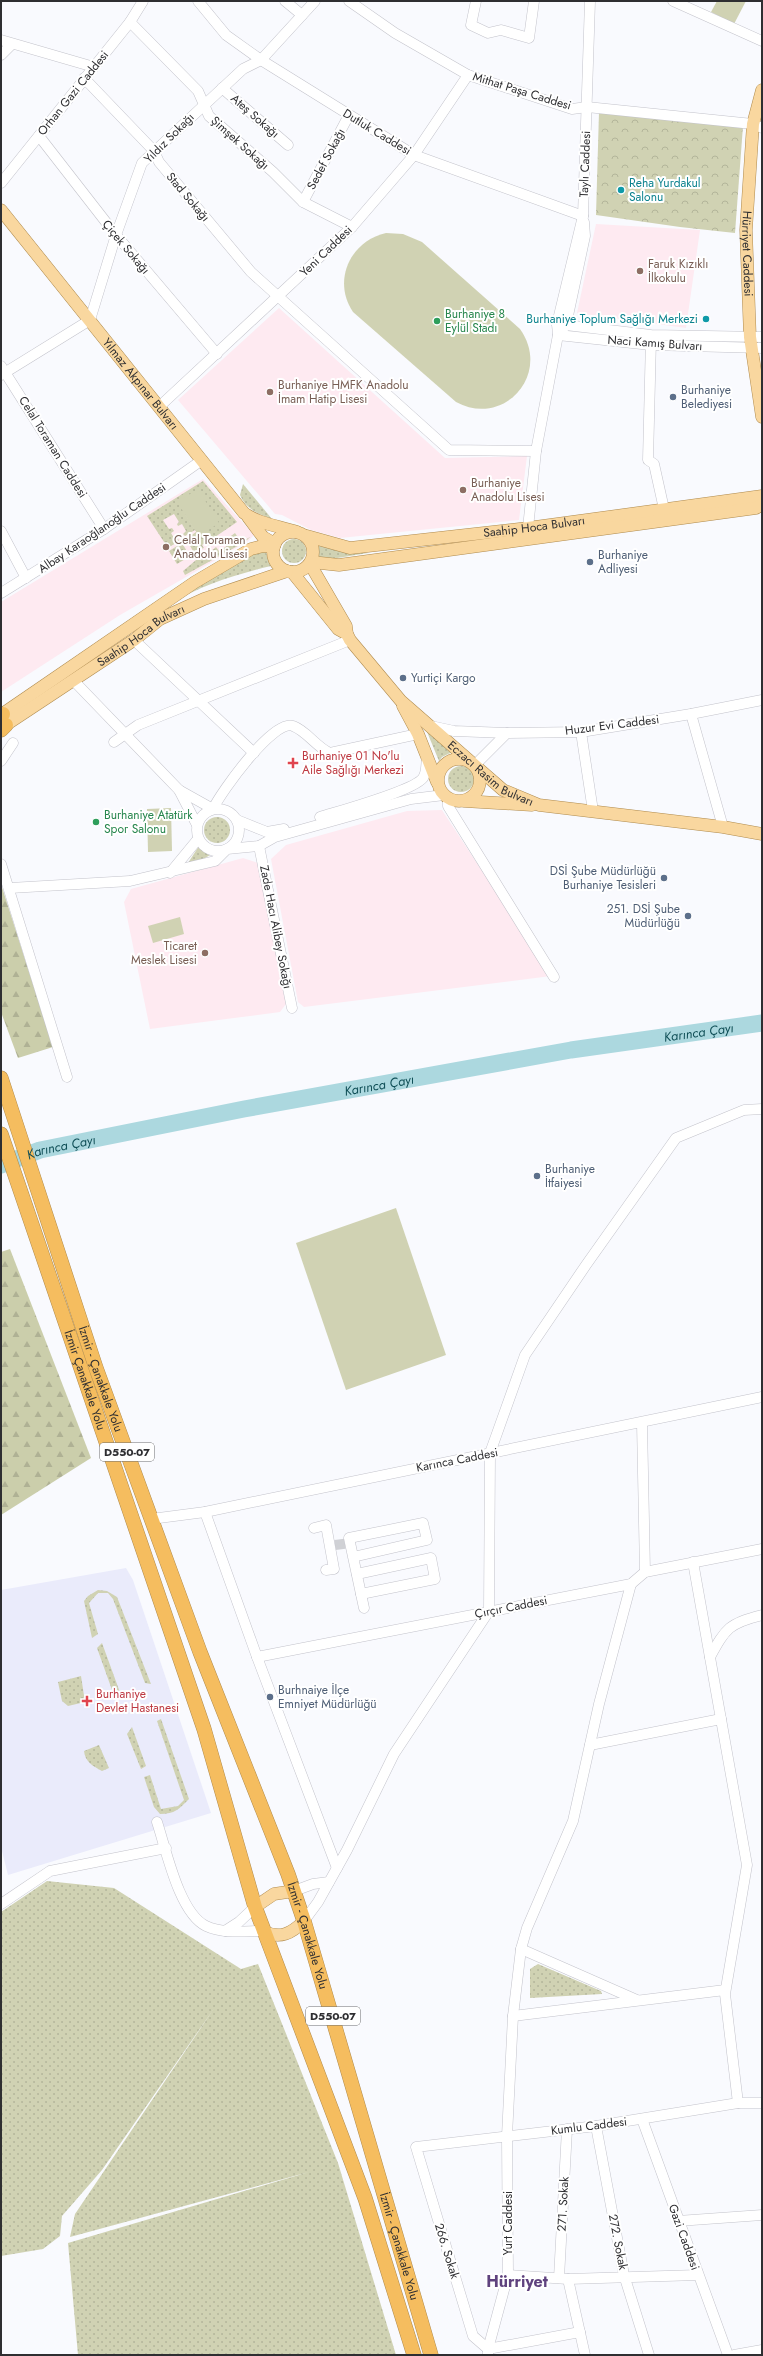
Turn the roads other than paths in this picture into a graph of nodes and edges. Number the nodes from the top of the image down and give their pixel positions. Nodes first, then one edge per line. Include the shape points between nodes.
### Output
1 (143, 1) edge
2 (198, 1) edge
3 (285, 1) edge
4 (315, 1) edge
5 (349, 1) edge
6 (476, 1) edge
7 (534, 1) edge
8 (590, 1) edge
9 (673, 1) edge
10 (302, 15) junction
11 (130, 22) junction
12 (1, 40) edge
13 (762, 41) edge
14 (12, 44) junction
15 (1, 55) edge
16 (261, 60) junction
17 (94, 67) junction
18 (468, 75) junction
19 (84, 78) junction
20 (222, 88) junction
21 (762, 90) edge
22 (204, 104) junction
23 (587, 107) junction
24 (349, 115) junction
25 (758, 126) edge
26 (39, 136) junction
27 (288, 145) dead end
28 (154, 151) junction
29 (414, 155) junction
30 (1, 183) edge
31 (303, 202) junction
32 (1, 210) edge
33 (583, 216) junction
34 (352, 227) junction
35 (116, 235) junction
36 (278, 297) junction
37 (90, 320) junction
38 (562, 325) junction
39 (558, 335) junction
40 (762, 337) edge
41 (652, 340) junction
42 (754, 344) edge
43 (218, 354) junction
44 (2, 371) edge
45 (160, 406) junction
46 (762, 417) edge
47 (536, 451) junction
48 (202, 460) junction
49 (762, 496) edge
50 (762, 504) edge
51 (664, 509) junction
52 (244, 513) junction
53 (528, 528) junction
54 (104, 529) junction
55 (1, 531) edge
56 (302, 534) junction
57 (274, 546) junction
58 (310, 563) junction
59 (290, 572) junction
60 (26, 578) junction
61 (1, 593) edge
62 (348, 637) junction
63 (134, 640) junction
64 (73, 680) junction
65 (762, 700) edge
66 (198, 701) junction
67 (401, 701) junction
68 (691, 714) junction
69 (2, 720) edge
70 (431, 726) junction
71 (581, 732) junction
72 (124, 733) junction
73 (507, 733) junction
74 (418, 734) junction
75 (114, 742) dead end
76 (13, 743) dead end
77 (254, 753) junction
78 (427, 755) junction
79 (1, 761) edge
80 (475, 766) junction
81 (179, 790) junction
82 (443, 793) junction
83 (219, 798) junction
84 (464, 801) junction
85 (539, 805) junction
86 (213, 809) junction
87 (227, 811) junction
88 (593, 811) junction
89 (237, 820) junction
90 (197, 825) junction
91 (723, 827) junction
92 (762, 834) edge
93 (198, 839) junction
94 (259, 846) junction
95 (228, 849) junction
96 (1, 864) edge
97 (170, 873) junction
98 (10, 888) junction
99 (554, 977) dead end
100 (292, 1008) dead end
101 (67, 1077) dead end
102 (1, 1078) edge
103 (762, 1109) edge
104 (1, 1134) edge
105 (762, 1397) edge
106 (642, 1423) junction
107 (490, 1453) junction
108 (205, 1512) junction
109 (151, 1519) junction
110 (314, 1528) dead end
111 (426, 1540) junction
112 (762, 1549) edge
113 (353, 1557) junction
114 (430, 1558) junction
115 (693, 1562) junction
116 (326, 1570) dead end
117 (645, 1572) junction
118 (357, 1574) junction
119 (631, 1584) junction
120 (361, 1594) junction
121 (364, 1608) dead end
122 (489, 1611) junction
123 (762, 1615) edge
124 (257, 1657) junction
125 (710, 1657) junction
126 (721, 1719) junction
127 (204, 1729) joint
128 (590, 1745) junction
129 (157, 1822) dead end
130 (166, 1848) junction
131 (337, 1868) junction
132 (329, 1882) junction
133 (294, 1891) junction
134 (1, 1904) edge
135 (255, 1907) junction
136 (304, 1920) junction
137 (224, 1931) junction
138 (263, 1931) junction
139 (521, 1949) junction
140 (725, 1990) junction
141 (638, 2000) junction
142 (513, 2016) junction
143 (762, 2102) edge
144 (738, 2103) junction
145 (642, 2119) junction
146 (596, 2126) junction
147 (567, 2130) junction
148 (507, 2136) junction
149 (416, 2146) joint
150 (762, 2215) edge
151 (678, 2221) junction
152 (698, 2274) junction
153 (508, 2275) junction
154 (624, 2275) junction
155 (564, 2278) junction
156 (580, 2332) junction
157 (762, 2350) edge
158 (488, 2352) edge
159 (414, 2355) edge
160 (432, 2355) edge
161 (585, 2355) edge
162 (649, 2355) edge
163 (728, 2355) edge
164 (734, 2355) edge

1 - 11 street, Orhan Gazi Caddesi
2 - 16 street, Dutluk Caddesi via 226,36
3 - 10 street
4 - 10 street, Yıldız Sokağı
5 - 18 street, Mithat Paşa Caddesi via 395,32
6 - 7 street via 471,25 488,33 501,30 529,38
8 - 23 street, Taylı Caddesi
9 - 13 street
10 - 16 street, Yıldız Sokağı
11 - 17 street, Orhan Gazi Caddesi
11 - 22 street, Şimşek Sokağı via 198,90
12 - 14 street
14 - 15 street
14 - 17 street
16 - 20 street, Yıldız Sokağı via 243,68
16 - 24 street, Dutluk Caddesi
17 - 19 street, Orhan Gazi Caddesi
18 - 23 street, Mithat Paşa Caddesi via 572,109
18 - 29 street, Yeni Caddesi
19 - 26 street, Orhan Gazi Caddesi
19 - 28 street, Stad Sokağı
20 - 22 street, Yıldız Sokağı
20 - 27 street, Ateş Sokağı
21 - 25 main road, Hürriyet Caddesi
22 - 28 street, Yıldız Sokağı
22 - 31 street, Şimşek Sokağı via 209,116
23 - 25 street, Mithat Paşa Caddesi
23 - 33 street, Taylı Caddesi
24 - 29 street, Dutluk Caddesi
24 - 31 street, Sedef Sokağı
25 - 42 main road, Hürriyet Caddesi via 746,230
26 - 30 street, Orhan Gazi Caddesi
26 - 35 street, Çiçek Sokağı
28 - 35 street, Yıldız Sokağı via 142,163
28 - 36 street, Stad Sokağı via 159,162 251,272
29 - 33 street, Dutluk Caddesi
29 - 34 street, Yeni Caddesi
31 - 34 street, Şimşek Sokağı
32 - 37 main road, Yılmaz Akpınar Bulvarı
33 - 38 street, Taylı Caddesi via 585,236
34 - 36 street, Yeni Caddesi
35 - 37 street, Yıldız Sokağı
35 - 43 street, Çiçek Sokağı
36 - 43 street, Yeni Caddesi
36 - 47 street, Stad Sokağı via 449,450
37 - 44 street
37 - 45 main road, Yılmaz Akpınar Bulvarı
38 - 39 street
38 - 41 street, Naci Kamış Bulvarı
39 - 41 street, Naci Kamış Bulvarı
39 - 47 street
40 - 42 street, Naci Kamış Bulvarı
41 - 42 street, Naci Kamış Bulvarı
41 - 51 street via 648,460 654,464
42 - 46 main road, Hürriyet Caddesi
43 - 45 street, Yeni Caddesi
44 - 54 street, Celal Toraman Caddesi
45 - 48 main road, Yılmaz Akpınar Bulvarı
47 - 53 street
48 - 52 main road, Yılmaz Akpınar Bulvarı
48 - 54 street, Albay Karaoğlanoğlu Caddesi
49 - 51 main road, Saahip Hoca Bulvarı
50 - 58 main road, Saahip Hoca Bulvarı via 756,508 339,565
51 - 53 main road, Saahip Hoca Bulvarı
52 - 56 main road, Yılmaz Akpınar Bulvarı via 255,521 268,522
52 - 57 main road via 263,537
53 - 56 main road, Saahip Hoca Bulvarı via 350,548
54 - 60 street, Albay Karaoğlanoğlu Caddesi
55 - 60 street
56 - 57 main road via 284,533
56 - 58 main road via 313,546
57 - 59 main road via 276,562
57 - 69 main road, Saahip Hoca Bulvarı via 251,549 196,582
58 - 59 main road via 302,570
58 - 62 main road, Eczacı Rasim Bulvarı via 346,626
59 - 62 main road via 338,629
59 - 63 main road, Saahip Hoca Bulvarı via 204,599 160,619
60 - 61 street, Albay Karaoğlanoğlu Caddesi
62 - 66 street
62 - 67 main road, Eczacı Rasim Bulvarı
63 - 64 main road, Saahip Hoca Bulvarı
63 - 66 street
64 - 69 main road, Saahip Hoca Bulvarı
64 - 72 street
65 - 68 street, Huzur Evi Caddesi
66 - 72 street
66 - 77 street
67 - 70 main road, Eczacı Rasim Bulvarı
67 - 74 main road
68 - 71 street, Huzur Evi Caddesi
68 - 91 street
70 - 73 street, Huzur Evi Caddesi via 454,731
70 - 80 main road, Eczacı Rasim Bulvarı
71 - 73 street, Huzur Evi Caddesi
71 - 88 street
72 - 75 street
72 - 81 street
73 - 80 street
74 - 77 street via 330,753 294,726 283,725
74 - 78 main road
76 - 79 street
77 - 83 street
78 - 82 main road
78 - 89 street via 422,779 405,789 282,830 267,832
80 - 82 main road via 463,759 449,761 439,771
80 - 84 main road via 480,784 473,796
80 - 85 main road, Eczacı Rasim Bulvarı via 504,790
81 - 86 street
81 - 90 street
82 - 84 main road
82 - 94 street via 387,805 275,837
82 - 99 street via 448,806
83 - 86 street
83 - 87 street
84 - 85 main road
85 - 88 main road, Eczacı Rasim Bulvarı
86 - 87 street
86 - 90 street via 203,815
87 - 89 street
88 - 91 main road, Eczacı Rasim Bulvarı
89 - 95 street via 237,840
90 - 93 street
91 - 92 main road, Eczacı Rasim Bulvarı
93 - 95 street via 211,850
93 - 97 street
94 - 95 street
94 - 100 street, Zade Hacı Alibey Sokağı
95 - 97 street via 215,861
96 - 98 street
97 - 98 street via 130,881
98 - 101 street
102 - 109 highway, İzmir - Çanakkale Yolu / D550-07 via 51,1224 96,1368
103 - 107 street via 744,1110 676,1138 525,1355
104 - 127 highway, İzmir Çanakkale Yolu / D550-07
105 - 106 street, Karınca Caddesi
106 - 107 street, Karınca Caddesi
106 - 117 street
107 - 108 street, Karınca Caddesi
107 - 122 street
108 - 109 street, Karınca Caddesi
108 - 124 street
109 - 133 highway, İzmir - Çanakkale Yolu / D550-07 via 211,1681
110 - 116 street via 326,1525 334,1568
111 - 113 street
111 - 113 street via 423,1523 350,1538
111 - 114 street
112 - 115 street, Çırçır Caddesi
113 - 118 street
114 - 118 street
114 - 120 street via 435,1579
115 - 117 street, Çırçır Caddesi
115 - 125 street
117 - 119 street, Çırçır Caddesi
118 - 120 street
119 - 122 street, Çırçır Caddesi
119 - 128 street, Yurt Caddesi
120 - 121 street
122 - 124 street, Çırçır Caddesi
122 - 131 street via 394,1754
123 - 125 street via 744,1619 728,1627
124 - 131 street
125 - 126 street
126 - 128 street
126 - 140 street via 747,1866
127 - 135 highway, İzmir - Çanakkale Yolu / D550-07
128 - 139 street, Yurt Caddesi via 573,1821 527,1928
129 - 130 street
130 - 134 street via 50,1871
130 - 137 street via 183,1903 204,1925
131 - 132 street
132 - 133 street via 313,1884
132 - 136 street
133 - 135 main road via 274,1894
133 - 136 highway, İzmir - Çanakkale Yolu / D550-07
135 - 137 street via 239,1922
135 - 138 highway, İzmir - Çanakkale Yolu / D550-07
136 - 138 main road via 285,1935 273,1935
136 - 160 highway, İzmir - Çanakkale Yolu / D550-07
137 - 138 street
138 - 159 highway, İzmir - Çanakkale Yolu / D550-07 via 365,2198
139 - 141 street
139 - 142 street, Yurt Caddesi
140 - 141 street
140 - 144 street
141 - 142 street
142 - 148 street, Yurt Caddesi
143 - 144 street, Kumlu Caddesi
144 - 145 street, Kumlu Caddesi
145 - 146 street, Kumlu Caddesi
145 - 151 street, Gazi Caddesi
146 - 147 street, Kumlu Caddesi
146 - 154 street, 272. Sokak
147 - 148 street, Kumlu Caddesi
147 - 155 street, 271. Sokak
148 - 149 street, Kumlu Caddesi
148 - 153 street, Yurt Caddesi
149 - 158 street, 266. Sokak via 473,2336
150 - 151 street
151 - 152 street, Gazi Caddesi
152 - 154 street
152 - 163 street, Gazi Caddesi
153 - 155 street
153 - 158 street, Yurt Caddesi
154 - 155 street
154 - 162 street, 272. Sokak
155 - 156 street, 271. Sokak
156 - 158 street
156 - 161 street, 271. Sokak
157 - 164 street

